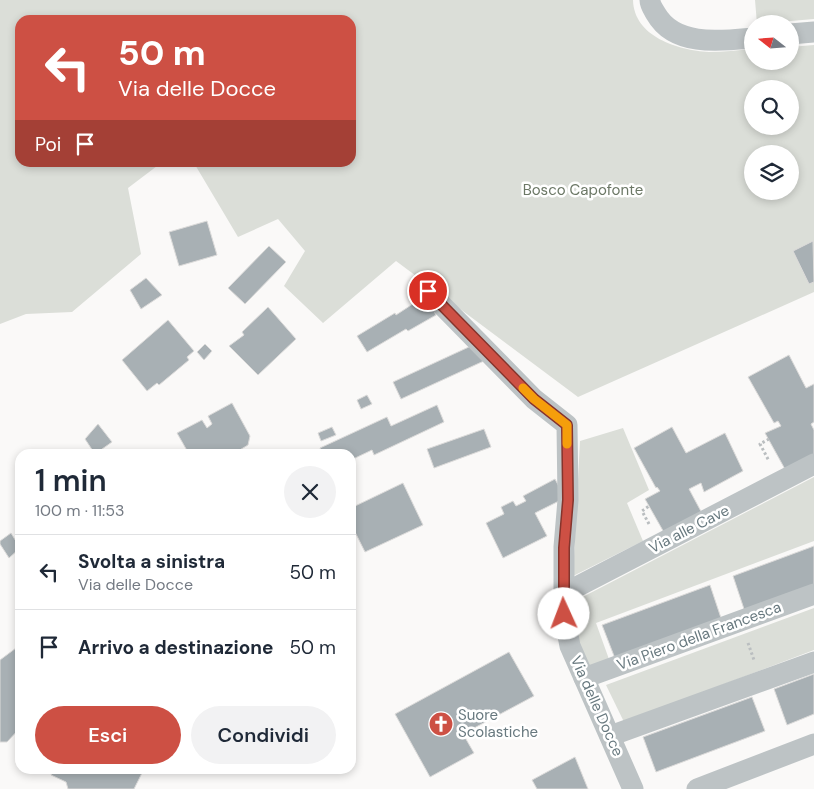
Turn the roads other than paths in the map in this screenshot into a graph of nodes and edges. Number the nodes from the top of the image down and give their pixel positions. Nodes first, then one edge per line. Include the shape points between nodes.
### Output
1 (650, 0) edge
2 (814, 32) edge
3 (799, 33) edge
4 (744, 39) edge
5 (428, 291) dead end
6 (814, 464) edge
7 (563, 594) junction
8 (814, 594) edge
9 (814, 662) edge
10 (584, 678) junction
11 (610, 736) junction
12 (814, 744) edge
13 (633, 789) edge
14 (696, 789) edge

1 - 4 street via 662,24 687,38 719,42
2 - 3 street
5 - 7 street, Via delle Docce via 534,399 567,425 568,500
6 - 7 street, Via alle Cave
7 - 10 street, Via delle Docce via 570,646
8 - 10 street, Via Piero della Francesca
9 - 11 street
10 - 11 street, Via delle Docce
11 - 13 street, Via delle Docce
12 - 14 street

